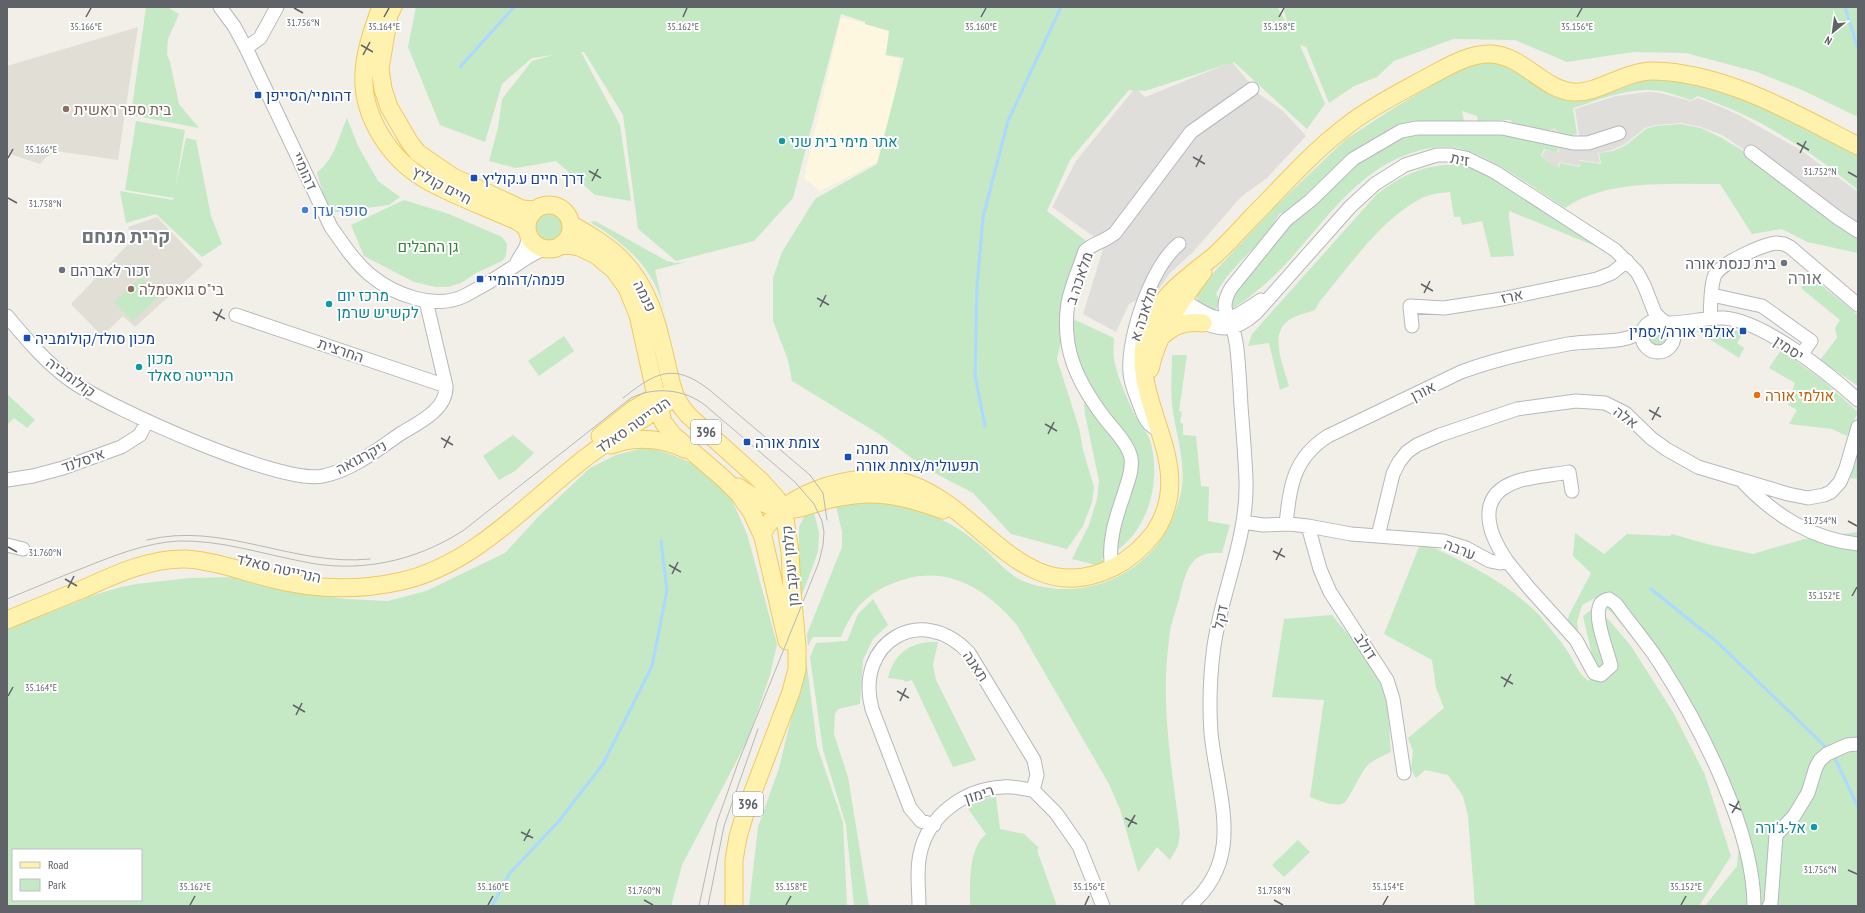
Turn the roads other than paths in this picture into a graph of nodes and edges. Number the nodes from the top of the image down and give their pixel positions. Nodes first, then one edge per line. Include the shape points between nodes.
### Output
1 (220, 7) edge
2 (277, 7) edge
3 (381, 7) edge
4 (393, 7) edge
5 (246, 48) junction
6 (1252, 88) dead end
7 (1619, 133) dead end
8 (1858, 146) edge
9 (1751, 152) dead end
10 (535, 210) junction
11 (571, 224) junction
12 (1858, 231) edge
13 (528, 232) junction
14 (562, 244) junction
15 (1179, 244) dead end
16 (545, 249) junction
17 (1627, 261) junction
18 (513, 267) junction
19 (1712, 295) junction
20 (1650, 299) junction
21 (1176, 300) junction
22 (426, 301) junction
23 (1858, 304) edge
24 (236, 315) dead end
25 (7, 316) edge
26 (1710, 318) junction
27 (1203, 322) junction
28 (1665, 322) junction
29 (1231, 323) junction
30 (1412, 326) dead end
31 (1645, 328) junction
32 (1674, 337) junction
33 (1159, 338) junction
34 (1622, 339) junction
35 (1647, 347) junction
36 (1801, 355) junction
37 (446, 386) junction
38 (1146, 386) junction
39 (675, 397) junction
40 (1858, 400) edge
41 (658, 402) junction
42 (148, 421) junction
43 (1858, 427) edge
44 (1160, 430) junction
45 (589, 455) junction
46 (696, 455) junction
47 (724, 479) junction
48 (7, 480) edge
49 (1742, 481) junction
50 (1572, 492) dead end
51 (782, 509) junction
52 (1243, 522) junction
53 (1286, 524) junction
54 (1308, 526) junction
55 (762, 534) junction
56 (1378, 536) junction
57 (1858, 544) edge
58 (7, 545) edge
59 (24, 549) dead end
60 (1507, 561) junction
61 (1112, 568) junction
62 (7, 609) edge
63 (7, 620) edge
64 (786, 706) junction
65 (1858, 744) edge
66 (1404, 773) dead end
67 (1033, 790) junction
68 (934, 825) junction
69 (734, 906) edge
70 (919, 906) edge
71 (1103, 906) edge
72 (1189, 906) edge
73 (1754, 906) edge
74 (1768, 906) edge

1 - 5 street, דהומיי
2 - 5 street via 260,38
3 - 13 main road, חיים קוליץ via 364,71 365,95 373,122 380,134 406,166 428,181 517,221
4 - 10 main road, חיים קוליץ via 380,69 389,107 410,143 423,157 453,177 522,209
5 - 22 street, דהומיי via 331,227 346,250 370,275 385,285
6 - 61 street, מלאכה ב via 1191,132 1115,233 1085,251 1068,302 1067,336 1071,359 1079,381 1131,458 1130,474 1113,534 1110,557
7 - 29 street, דקל via 1588,143 1573,143 1502,128 1424,127 1401,131 1353,160 1286,220 1231,288 1225,304
8 - 21 main road via 1734,87 1714,81 1653,71 1627,75 1584,92 1568,92 1554,86 1513,59 1483,54 1438,72 1344,127 1216,254 1181,282
9 - 12 street
10 - 11 main road via 546,205 556,206 565,212
10 - 13 main road via 528,220
11 - 14 main road via 570,234
11 - 39 main road, פנמה via 618,256 642,286 655,318
13 - 16 main road via 535,244
13 - 18 street via 525,249
14 - 16 main road
14 - 41 main road, פנמה via 579,247 599,257 614,270 627,288 638,315
15 - 44 street, מלאכה א via 1170,251 1160,266 1136,324 1131,353 1130,375 1141,409 1152,428
16 - 18 street
17 - 20 street, זית via 1641,278
17 - 29 street, זית via 1609,246 1495,172 1466,158 1437,155 1405,165 1375,184 1350,207 1273,293 1237,315
17 - 30 street, ארז via 1597,279 1444,308 1410,306
18 - 22 street via 458,299
19 - 23 street via 1714,277 1719,269 1769,244 1778,243 1788,246
19 - 26 street
19 - 36 street via 1762,306 1811,341
20 - 28 street, זית via 1655,313
20 - 31 street, זית via 1650,312
21 - 27 street, זית
21 - 29 street
21 - 33 main road
21 - 38 main road via 1155,312 1146,336 1143,361
22 - 37 street
24 - 37 street, החרצית
25 - 42 street, קולומביה via 38,353 72,381
26 - 28 street, יסמין
26 - 32 street, יסמין via 1687,325
26 - 36 street, יסמין via 1749,324
27 - 29 street, זית via 1216,328
27 - 33 main road via 1181,323
28 - 31 street via 1654,321
28 - 32 street via 1671,328
29 - 52 street, דקל via 1237,351 1246,481
31 - 34 street, אורן via 1636,335
31 - 35 street via 1643,338
32 - 35 street via 1672,344 1665,350 1656,352
33 - 38 main road
34 - 35 street, אורן
34 - 53 street, אורן via 1569,344 1484,364 1328,436 1310,449 1299,465 1290,493
36 - 40 street, יסמין
37 - 42 street, ניקרגואה via 444,399 425,419 357,462 323,476 298,476 279,471
38 - 44 main road
39 - 41 main road, הנרייטה סאלד
39 - 51 main road, קלמן יעקב מן / 396 via 686,413 761,481
41 - 45 main road, הנרייטה סאלד
41 - 46 main road, קלמן יעקב מן / 396 via 663,422 668,430
41 - 62 main road, הנרייטה סאלד via 634,409 468,542 433,562 416,568 372,579 318,579 211,552 168,550 113,565
42 - 48 street, איסלנד via 140,435 121,447 63,468
43 - 49 street, אלה via 1842,478 1836,487 1824,495 1799,497
44 - 61 main road via 1170,470 1169,498 1164,513 1158,527 1144,545
45 - 46 main road via 614,444 642,439 669,442
45 - 63 main road, הנרייטה סאלד via 475,547 431,572 404,581 376,586 329,589 279,581 212,562 184,559 158,562 129,570
46 - 47 main road, קלמן יעקב מן / 396
47 - 51 main road via 763,502
47 - 55 main road, קלמן יעקב מן / 396 via 746,503
49 - 56 street, אלה via 1698,467 1673,454 1651,438 1625,413 1610,405 1582,401 1535,406 1506,412 1411,448 1395,470
49 - 57 street via 1804,529 1834,541
50 - 60 street, ערבה via 1569,472 1524,479 1510,484 1497,493 1490,506 1489,524
51 - 55 main road via 769,522
51 - 61 main road via 799,509 845,496 866,494 908,499 954,514 972,524 1014,560 1046,575 1083,577
51 - 64 main road, קלמן יעקב מן / 396 via 788,530 798,659
52 - 53 street, ערבה via 1266,526
52 - 72 street, דקל via 1219,616 1211,680 1211,732 1224,813 1223,850 1211,882
53 - 54 street, ערבה
54 - 56 street, ערבה
54 - 66 street, דולב via 1320,569 1330,592 1387,680 1393,699
55 - 64 main road, קלמן יעקב מן / 396 via 782,612 789,652 790,679
56 - 60 street, ערבה via 1444,540 1490,561
58 - 59 street
60 - 73 street via 1576,640 1594,673 1601,675 1611,666 1598,616 1603,601 1610,599 1661,664 1708,749 1730,800 1752,878
64 - 69 main road, קלמן יעקב מן / 396 via 738,837 734,860
65 - 74 street via 1847,745 1820,760 1808,793 1794,816 1776,835 1771,903
67 - 68 street, רימון via 1004,787 977,791 950,806
67 - 68 street, תאנה via 1037,775 1034,760 969,653 957,642 941,634 924,631 905,633 889,642 878,654 869,676 869,693 872,709 910,808 921,821
67 - 71 street via 1056,813 1079,846
68 - 70 street via 920,853

